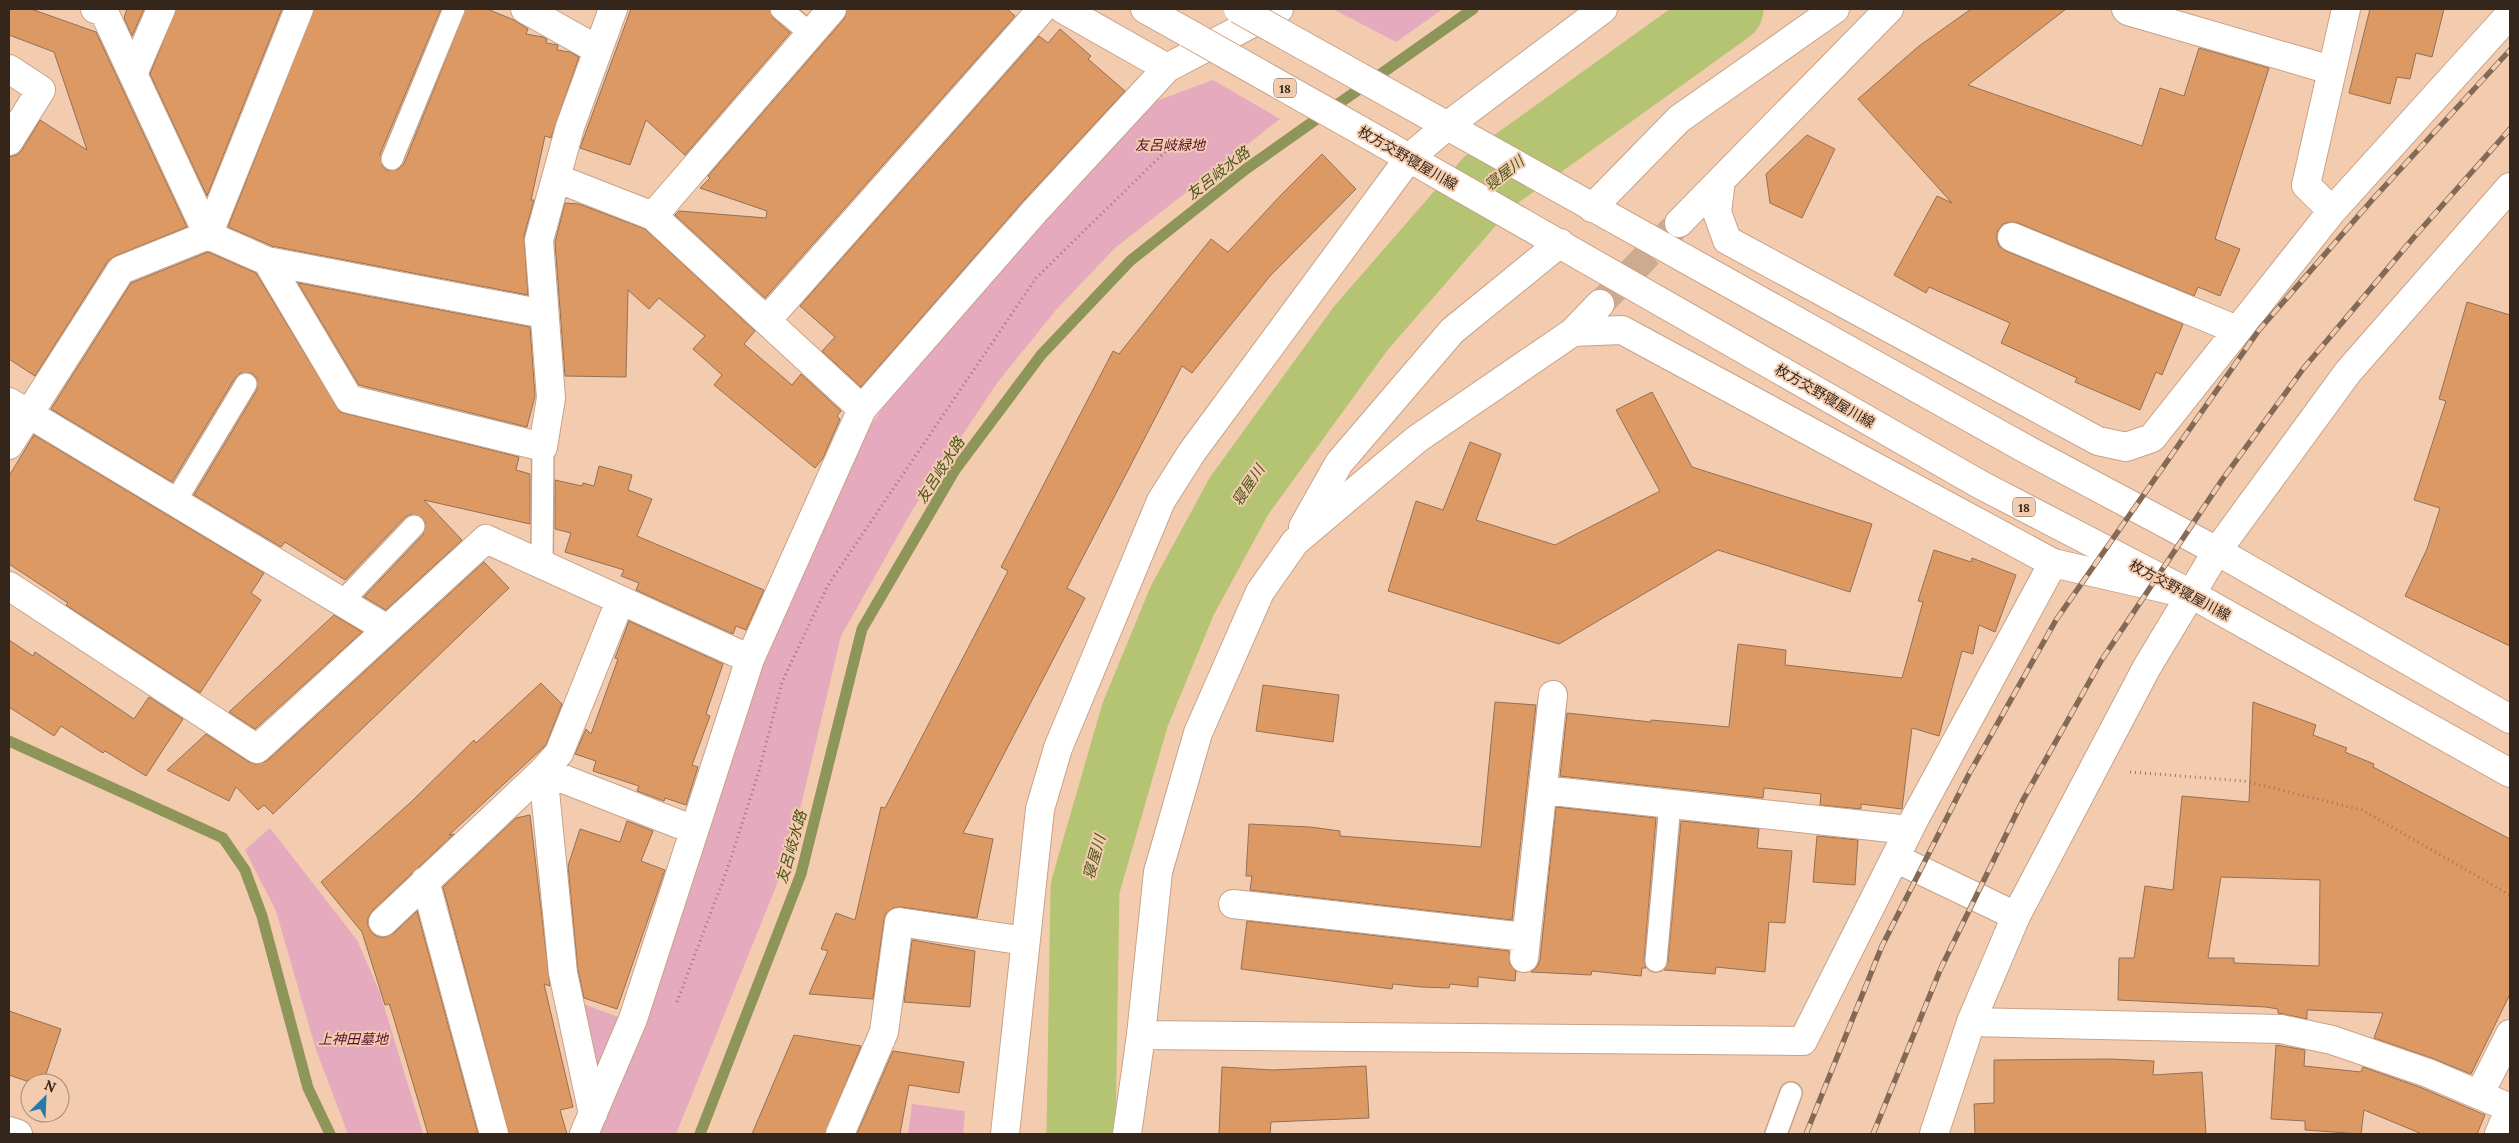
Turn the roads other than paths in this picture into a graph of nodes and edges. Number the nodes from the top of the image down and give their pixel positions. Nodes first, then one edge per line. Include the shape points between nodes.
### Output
1 (95, 9) edge
2 (161, 9) edge
3 (299, 9) edge
4 (454, 9) edge
5 (525, 9) edge
6 (613, 9) edge
7 (781, 9) edge
8 (832, 9) edge
9 (1042, 9) edge
10 (1063, 9) edge
11 (1145, 9) edge
12 (1238, 9) edge
13 (1278, 9) edge
14 (1603, 9) edge
15 (1835, 9) edge
16 (1889, 9) edge
17 (2126, 9) edge
18 (2346, 9) edge
19 (2510, 14) edge
20 (811, 34) junction
21 (598, 50) junction
22 (1167, 68) junction
23 (9, 69) edge
24 (2331, 70) junction
25 (133, 74) junction
26 (1457, 132) junction
27 (9, 141) edge
28 (392, 159) dead end
29 (1417, 163) junction
30 (556, 178) junction
31 (1721, 181) junction
32 (2510, 187) edge
33 (1586, 204) junction
34 (2332, 211) junction
35 (653, 216) junction
36 (1679, 223) tunnel mouth
37 (208, 235) junction
38 (2012, 237) dead end
39 (1551, 238) junction
40 (267, 261) junction
41 (1600, 304) tunnel mouth
42 (544, 314) junction
43 (767, 320) junction
44 (2237, 330) junction
45 (1573, 332) junction
46 (246, 384) dead end
47 (18, 408) edge
48 (862, 409) junction
49 (9, 445) edge
50 (543, 447) junction
51 (175, 502) junction
52 (414, 526) dead end
53 (1295, 542) junction
54 (2217, 551) junction
55 (2053, 563) junction
56 (542, 564) junction
57 (9, 586) edge
58 (2191, 594) junction
59 (620, 601) junction
60 (342, 602) junction
61 (387, 629) junction
62 (750, 658) junction
63 (1553, 695) dead end
64 (2510, 719) edge
65 (543, 771) junction
66 (2510, 773) edge
67 (1543, 790) junction
68 (1670, 804) junction
69 (694, 830) junction
70 (1909, 830) junction
71 (1895, 858) junction
72 (425, 881) junction
73 (1233, 904) dead end
74 (2016, 916) junction
75 (383, 922) dead end
76 (1025, 941) junction
77 (1656, 961) dead end
78 (1971, 1022) junction
79 (2510, 1034) edge
80 (1141, 1035) junction
81 (1790, 1092) dead end
82 (2479, 1095) junction
83 (588, 1124) edge
84 (9, 1131) edge
85 (18, 1134) edge
86 (494, 1134) edge
87 (840, 1134) edge
88 (1004, 1134) edge
89 (1128, 1134) edge
90 (1776, 1134) edge
91 (1934, 1134) edge
92 (2499, 1134) edge

1 - 25 street via 104,12
2 - 25 street
3 - 37 street
4 - 28 lane
5 - 21 street
6 - 21 street
7 - 20 lane
8 - 20 street
9 - 43 street
10 - 22 street
11 - 29 street, 枚方交野寝屋川線 / 18, bridge
12 - 26 street, bridge
13 - 22 street
14 - 26 street
15 - 33 street via 1679,119
16 - 31 street
17 - 24 street
18 - 24 street
19 - 34 street
20 - 35 street
21 - 30 street
22 - 48 street via 1035,211
23 - 27 street via 41,90
24 - 34 street via 2306,185
25 - 37 street
26 - 29 street
26 - 33 street
29 - 39 street, 枚方交野寝屋川線 / 18
29 - 76 street via 1192,452 1161,501 1058,748 1040,809
30 - 35 street
30 - 42 street via 539,240
31 - 36 street
31 - 44 street via 1717,212 1727,240 2098,441 2126,447 2152,438
32 - 54 street via 2348,372
33 - 54 street via 2024,448
34 - 44 street
35 - 43 street
37 - 40 street
37 - 47 street via 121,270
38 - 44 street
39 - 53 street via 1452,331 1339,463
39 - 58 street, 枚方交野寝屋川線 / 18 via 1981,486
40 - 42 street
40 - 50 street via 349,398
41 - 45 street
42 - 50 street via 551,398
43 - 48 street
45 - 53 street via 1417,439
45 - 55 street via 1622,330
46 - 51 lane
47 - 49 street
47 - 51 street
48 - 62 street
50 - 56 lane
51 - 60 street
52 - 60 lane
53 - 80 street via 1260,592 1198,733 1158,872
54 - 58 street
54 - 64 street
55 - 58 street
55 - 70 street
56 - 59 street
56 - 61 street via 486,539
57 - 61 street via 257,748
58 - 66 street, 枚方交野寝屋川線 / 18
58 - 74 street via 2147,667
59 - 62 street
59 - 65 street via 559,753
60 - 61 street
62 - 69 street
63 - 67 street
65 - 69 street
65 - 72 street
65 - 83 street via 564,973
67 - 68 street
67 - 73 street via 1525,947
68 - 70 street
68 - 77 lane
69 - 83 street via 633,1019
70 - 71 street
71 - 74 street
71 - 80 street via 1803,1041
72 - 75 street
72 - 86 street
74 - 78 street
76 - 87 street via 899,922 884,1032
76 - 88 street
78 - 82 street via 2281,1029 2332,1040 2428,1073
78 - 91 street
79 - 82 street
80 - 89 street
81 - 90 lane
82 - 92 street via 2510,1108
84 - 85 street

